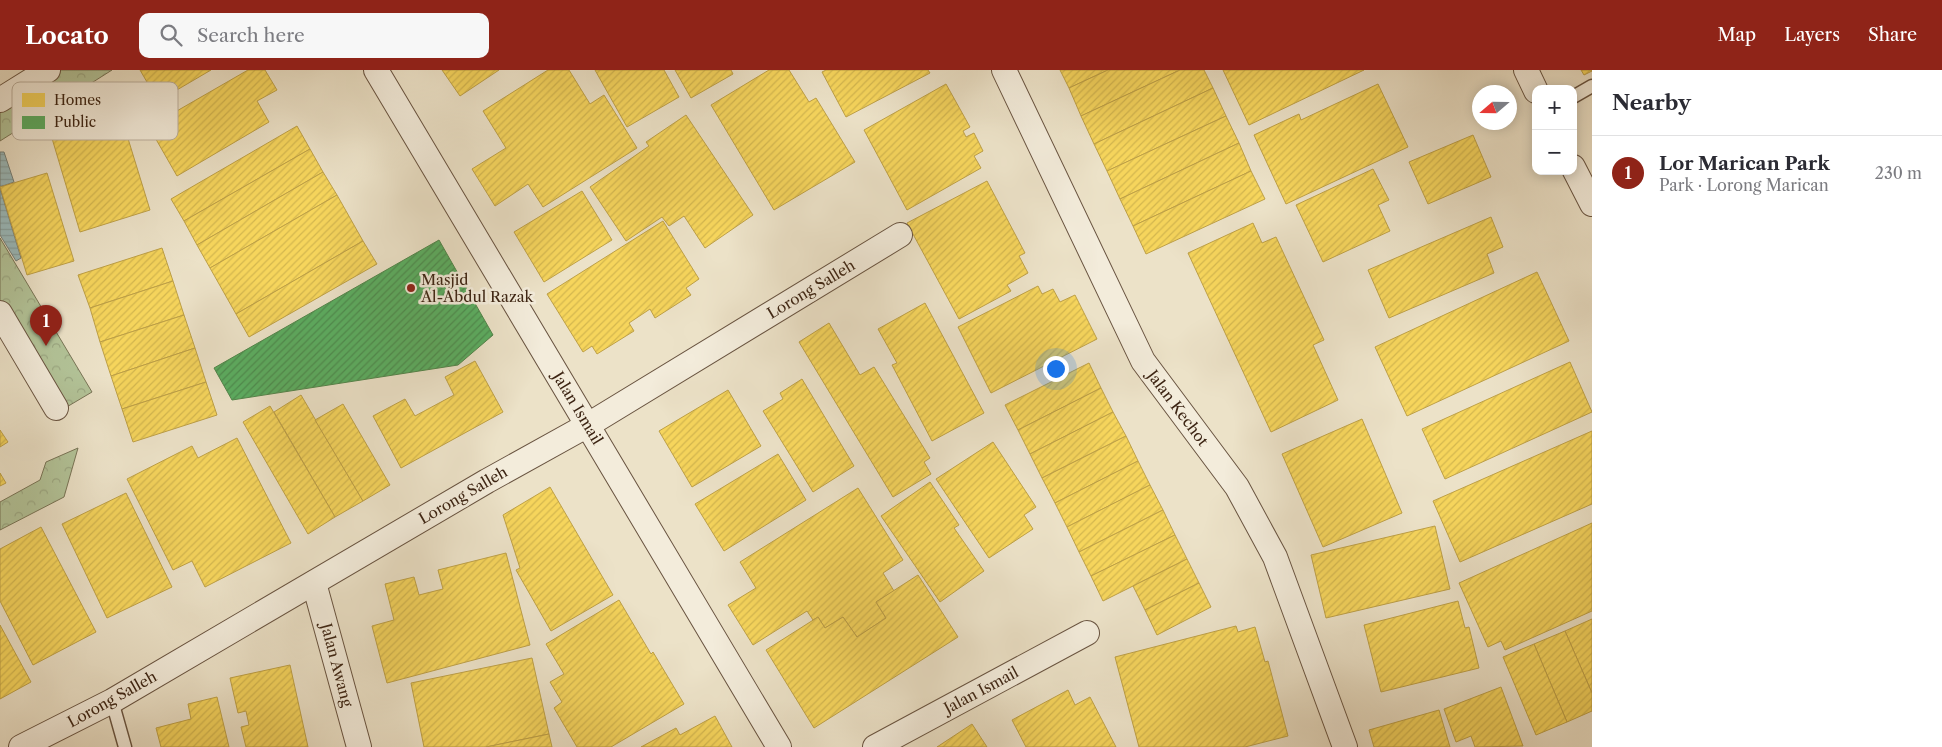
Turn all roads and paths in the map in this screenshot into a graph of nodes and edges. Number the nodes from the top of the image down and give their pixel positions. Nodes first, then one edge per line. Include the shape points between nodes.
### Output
1 (48, 70) edge
2 (376, 70) edge
3 (1004, 70) edge
4 (1526, 70) edge
5 (29, 82) edge
6 (1533, 85) edge
7 (1592, 86) edge
8 (12, 92) edge
9 (1577, 95) edge
10 (0, 100) edge
11 (1577, 175) edge
12 (1592, 204) edge
13 (900, 235) dead end
14 (0, 313) edge
15 (56, 408) dead end
16 (588, 425) junction
17 (314, 583) junction
18 (1087, 633) dead end
19 (112, 701) junction
20 (21, 747) edge
21 (125, 747) edge
22 (359, 747) edge
23 (779, 747) edge
24 (876, 747) edge
25 (1345, 747) edge

1 - 5 street
2 - 16 street, Jalan Ismail
3 - 25 street, Jalan Kechot via 1143,361 1237,487 1275,558
4 - 6 street
7 - 9 lane
8 - 10 street
11 - 12 street
13 - 16 street, Lorong Salleh
14 - 15 street
16 - 17 street, Lorong Salleh
16 - 23 street, Jalan Ismail
17 - 19 street, Lorong Salleh
17 - 22 street, Jalan Awang
18 - 24 street, Jalan Ismail
19 - 20 street, Lorong Salleh
19 - 21 lane

